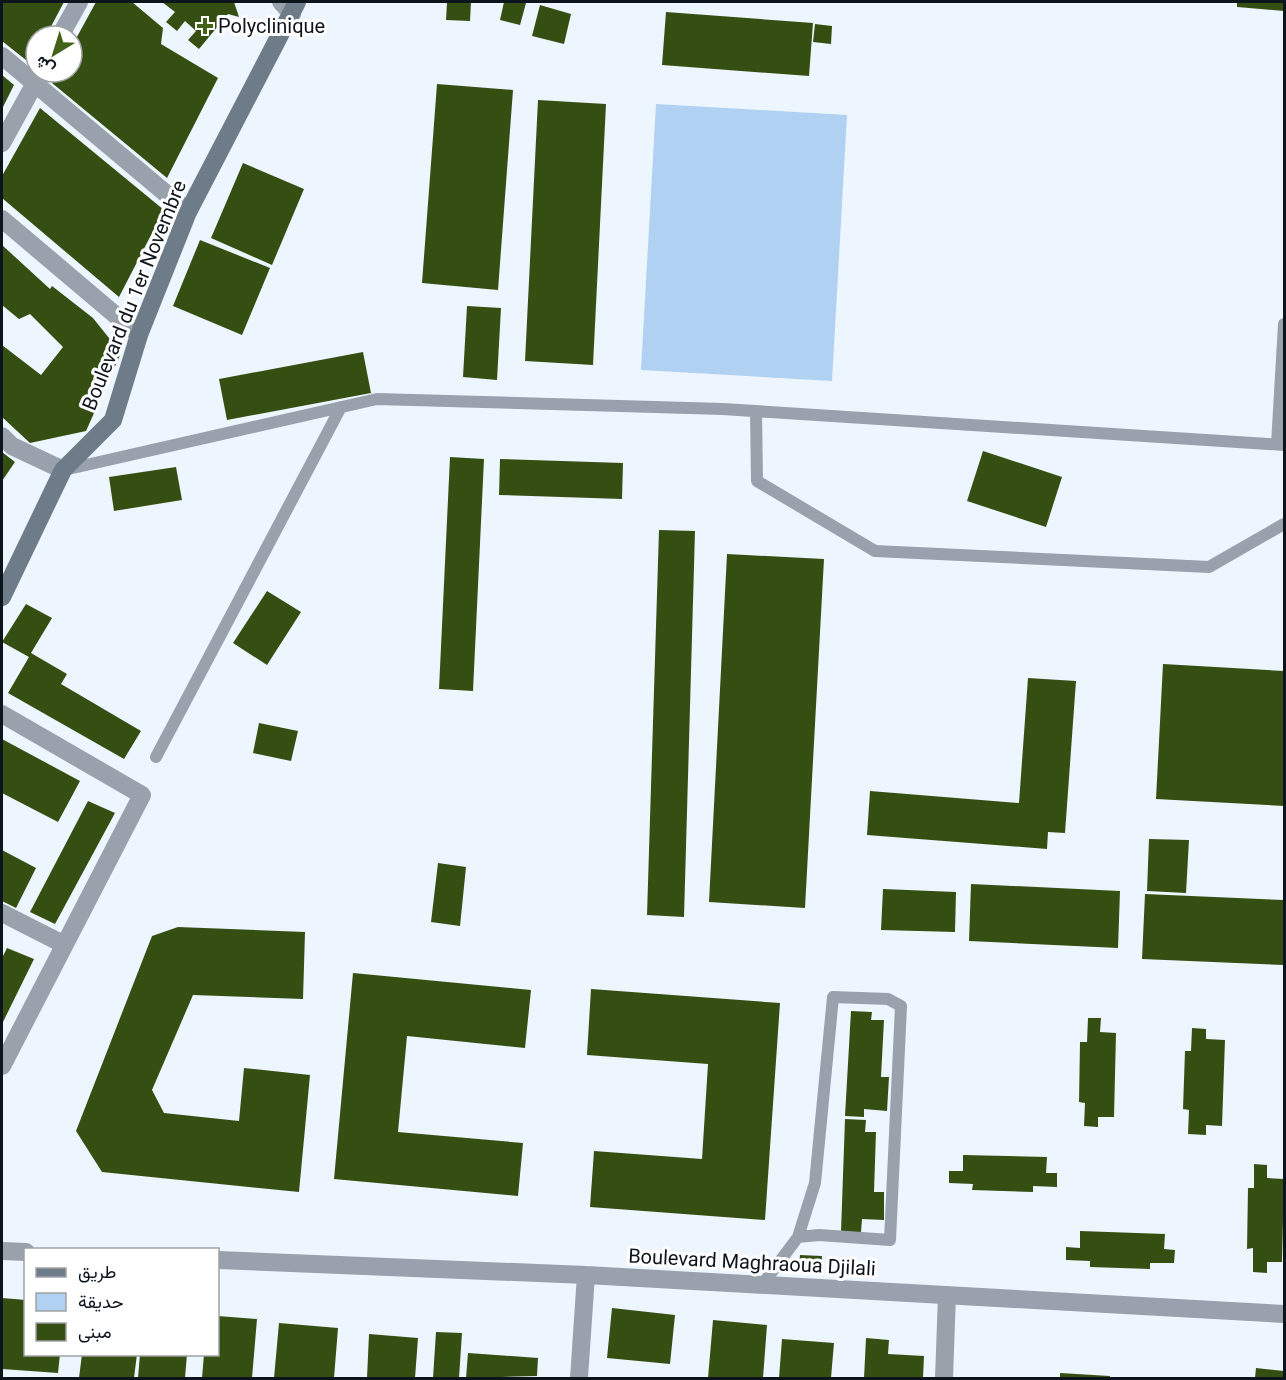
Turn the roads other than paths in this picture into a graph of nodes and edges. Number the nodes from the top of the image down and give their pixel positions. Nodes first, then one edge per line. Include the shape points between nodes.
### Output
1 (79, 2) edge
2 (290, 6) edge
3 (67, 24) edge
4 (2, 56) edge
5 (24, 69) edge
6 (35, 84) edge
7 (45, 84) edge
8 (2, 143) edge
9 (188, 212) junction
10 (2, 219) edge
11 (1284, 324) edge
12 (139, 335) junction
13 (340, 407) junction
14 (756, 411) junction
15 (2, 436) edge
16 (1281, 445) edge
17 (63, 470) junction
18 (1284, 524) edge
19 (2, 597) edge
20 (2, 714) edge
21 (156, 757) dead end
22 (2, 913) edge
23 (63, 944) junction
24 (2, 1066) edge
25 (798, 1237) junction
26 (2, 1251) edge
27 (24, 1252) edge
28 (219, 1260) edge
29 (586, 1275) junction
30 (762, 1285) junction
31 (947, 1295) junction
32 (1284, 1314) edge
33 (579, 1378) edge
34 (944, 1378) edge

1 - 3 street
2 - 9 street, Boulevard du 1er Novembre
4 - 5 street
6 - 8 street
7 - 9 street
9 - 12 street, Boulevard du 1er Novembre
10 - 12 street
11 - 16 lane
12 - 17 street, Boulevard du 1er Novembre via 112,420
13 - 14 lane via 377,399
13 - 17 lane
13 - 21 lane
14 - 16 lane
14 - 18 lane via 757,482 875,551 1209,567
15 - 17 street via 12,446
17 - 19 street, Boulevard du 1er Novembre
20 - 23 street via 142,795
22 - 23 street
23 - 24 street
25 - 25 lane via 815,1183 833,997 888,999 901,1006 890,1240
25 - 30 lane
26 - 27 street
28 - 29 street, Boulevard Maghraoua Djilali
29 - 30 street, Boulevard Maghraoua Djilali
29 - 33 street
30 - 31 street, Boulevard Maghraoua Djilali
31 - 32 street, Boulevard Maghraoua Djilali
31 - 34 street

